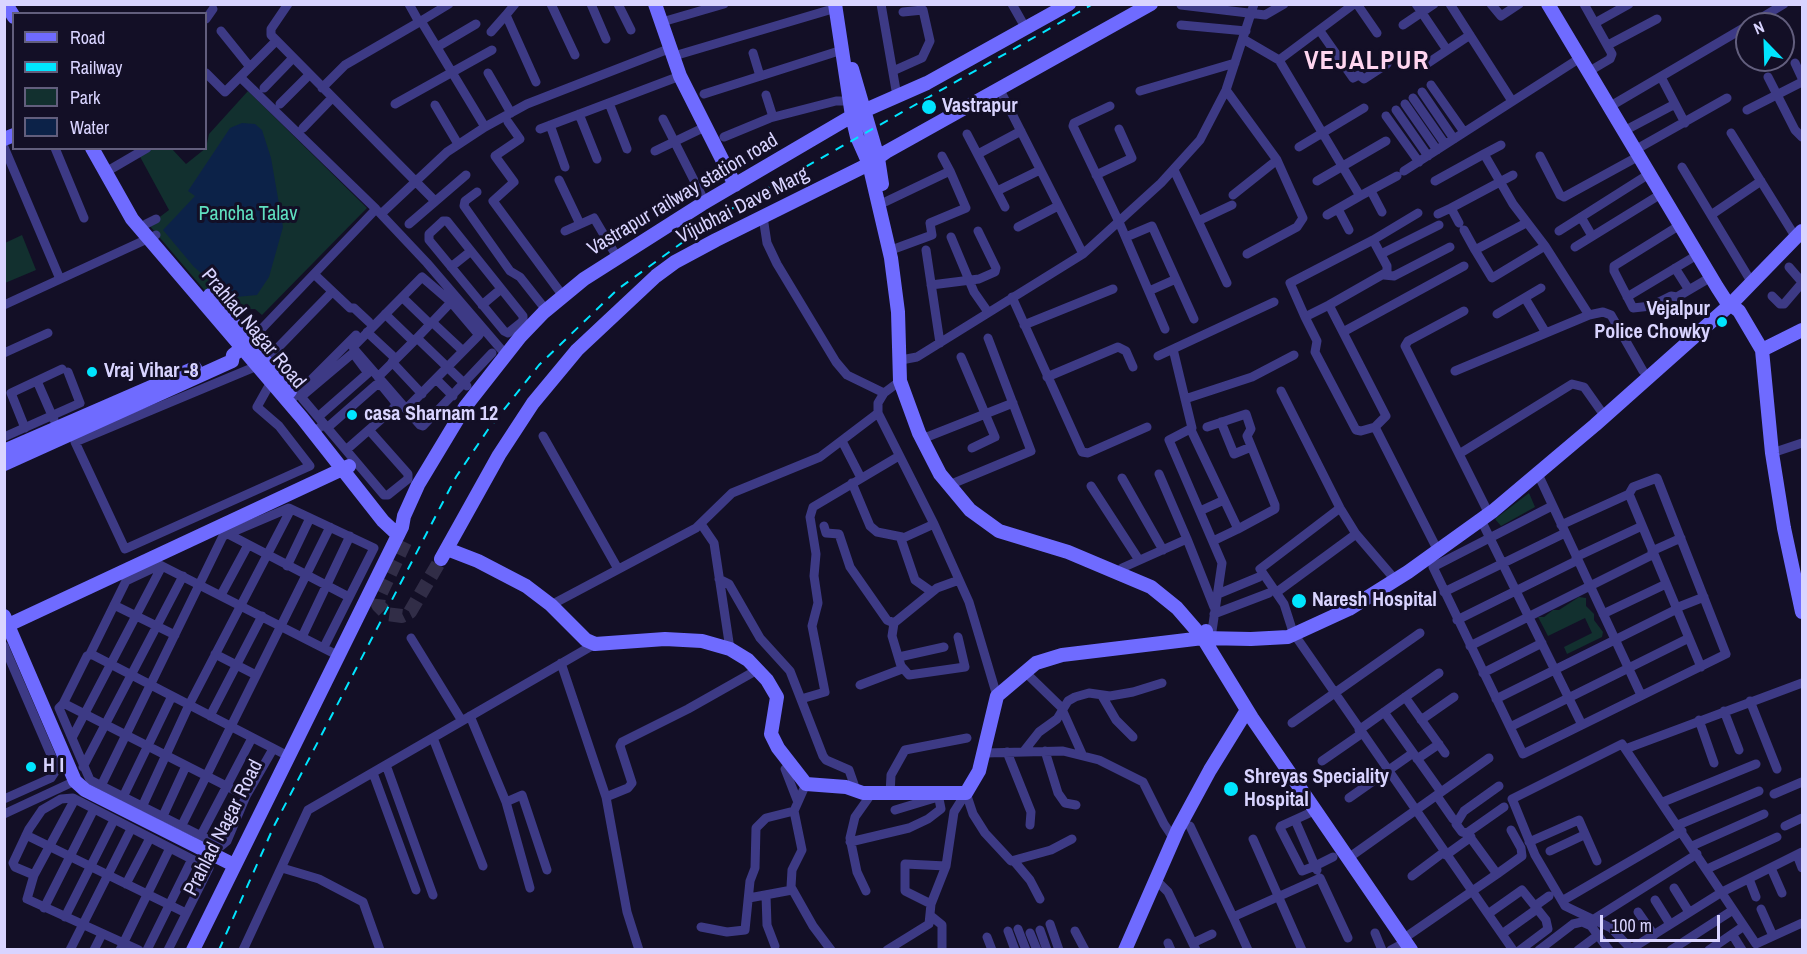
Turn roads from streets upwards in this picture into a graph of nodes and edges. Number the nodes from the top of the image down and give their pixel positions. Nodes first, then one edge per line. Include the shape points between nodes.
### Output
1 (288, 4) edge
2 (409, 4) edge
3 (449, 4) edge
4 (515, 4) edge
5 (551, 4) edge
6 (591, 4) edge
7 (618, 4) edge
8 (655, 4) edge
9 (724, 4) edge
10 (881, 4) edge
11 (1012, 4) edge
12 (1151, 4) edge
13 (1284, 4) edge
14 (1356, 4) edge
15 (1434, 4) edge
16 (1450, 4) edge
17 (1491, 4) edge
18 (1519, 4) edge
19 (1548, 4) edge
20 (1584, 4) edge
21 (1629, 4) edge
22 (1784, 4) edge
23 (1181, 5) edge
24 (838, 6) edge
25 (1064, 6) edge
26 (1253, 8) edge
27 (1419, 9) edge
28 (903, 12) dead end
29 (1771, 12) edge
30 (506, 15) junction
31 (1657, 19) dead end
32 (420, 21) junction
33 (662, 22) junction
34 (1595, 23) junction
35 (477, 24) dead end
36 (1181, 25) dead end
37 (1403, 25) dead end
38 (1024, 27) junction
39 (631, 30) dead end
40 (221, 31) dead end
41 (1320, 31) junction
42 (491, 32) dead end
43 (1377, 33) dead end
44 (1735, 33) edge
45 (1244, 35) junction
46 (1470, 35) junction
47 (606, 39) dead end
48 (276, 41) junction
49 (1608, 45) junction
50 (437, 47) junction
51 (492, 50) dead end
52 (842, 50) junction
53 (1447, 50) junction
54 (672, 52) junction
55 (753, 53) dead end
56 (575, 55) dead end
57 (293, 58) junction
58 (1580, 58) junction
59 (1279, 60) junction
60 (1236, 63) junction
61 (1428, 63) dead end
62 (1795, 63) dead end
63 (1387, 64) dead end
64 (250, 67) junction
65 (893, 71) junction
66 (452, 72) junction
67 (1588, 72) junction
68 (488, 73) dead end
69 (207, 74) edge
70 (309, 75) junction
71 (681, 76) junction
72 (760, 76) junction
73 (1661, 76) junction
74 (240, 77) junction
75 (1768, 77) dead end
76 (1803, 78) edge
77 (536, 82) dead end
78 (1803, 82) edge
79 (1431, 85) dead end
80 (264, 88) dead end
81 (322, 88) junction
82 (999, 88) junction
83 (1226, 90) junction
84 (1140, 91) dead end
85 (704, 94) dead end
86 (766, 95) dead end
87 (1777, 95) junction
88 (897, 96) junction
89 (332, 98) junction
90 (1727, 98) dead end
91 (850, 101) junction
92 (1512, 101) junction
93 (609, 103) junction
94 (280, 104) dead end
95 (395, 104) dead end
96 (1675, 104) junction
97 (435, 105) dead end
98 (1110, 106) dead end
99 (1609, 107) junction
100 (1364, 108) dead end
101 (1396, 110) dead end
102 (1747, 110) dead end
103 (858, 113) junction
104 (579, 114) junction
105 (1386, 116) dead end
106 (509, 117) junction
107 (773, 117) junction
108 (663, 119) dead end
109 (1685, 123) junction
110 (550, 125) junction
111 (707, 126) junction
112 (303, 128) dead end
113 (485, 128) junction
114 (540, 129) dead end
115 (1119, 129) dead end
116 (1020, 131) junction
117 (1624, 131) junction
118 (1464, 132) junction
119 (1324, 133) junction
120 (1731, 133) dead end
121 (967, 134) dead end
122 (724, 137) dead end
123 (1803, 137) edge
124 (1386, 141) dead end
125 (674, 142) junction
126 (458, 144) junction
127 (1445, 144) junction
128 (1501, 145) dead end
129 (4, 147) edge
130 (1299, 147) dead end
131 (627, 149) dead end
132 (56, 150) edge
133 (93, 150) edge
134 (100, 150) edge
135 (136, 151) edge
136 (655, 151) dead end
137 (1637, 153) junction
138 (978, 154) junction
139 (1484, 154) junction
140 (942, 156) dead end
141 (1428, 156) junction
142 (1540, 156) dead end
143 (597, 159) dead end
144 (1277, 160) junction
145 (874, 161) junction
146 (1419, 162) junction
147 (1343, 166) junction
148 (565, 167) dead end
149 (1682, 167) dead end
150 (111, 169) junction
151 (1040, 170) junction
152 (1174, 170) junction
153 (950, 171) junction
154 (1649, 174) junction
155 (466, 175) dead end
156 (1096, 175) junction
157 (1513, 175) dead end
158 (559, 180) dead end
159 (414, 181) junction
160 (1317, 181) dead end
161 (1435, 181) dead end
162 (1761, 181) junction
163 (1499, 182) junction
164 (735, 185) junction
165 (1371, 190) junction
166 (997, 191) junction
167 (477, 192) dead end
168 (1661, 194) junction
169 (702, 196) junction
170 (1360, 196) junction
171 (679, 199) dead end
172 (434, 200) junction
173 (885, 202) junction
174 (1058, 206) junction
175 (1005, 207) dead end
176 (1451, 208) junction
177 (1338, 209) junction
178 (378, 212) junction
179 (1382, 212) dead end
180 (1418, 213) dead end
181 (1438, 214) dead end
182 (1711, 214) junction
183 (1327, 215) dead end
184 (763, 217) junction
185 (1581, 217) junction
186 (84, 219) dead end
187 (1198, 221) junction
188 (1119, 222) junction
189 (1526, 223) junction
190 (409, 224) dead end
191 (580, 224) junction
192 (1439, 225) dead end
193 (1680, 225) junction
194 (1018, 226) dead end
195 (1799, 229) edge
196 (1349, 230) dead end
197 (565, 231) dead end
198 (978, 231) dead end
199 (1559, 231) dead end
200 (1592, 236) junction
201 (153, 237) junction
202 (951, 237) dead end
203 (1126, 237) junction
204 (1373, 240) junction
205 (1545, 246) junction
206 (1450, 247) dead end
207 (1575, 247) dead end
208 (894, 249) junction
209 (926, 250) dead end
210 (1475, 250) junction
211 (471, 251) junction
212 (1083, 254) junction
213 (1247, 254) dead end
214 (1381, 254) junction
215 (1697, 255) junction
216 (617, 257) junction
217 (427, 263) junction
218 (1464, 266) dead end
219 (451, 267) junction
220 (1789, 267) dead end
221 (1675, 268) junction
222 (314, 274) junction
223 (1384, 275) junction
224 (1711, 278) junction
225 (1749, 278) junction
226 (60, 279) junction
227 (1176, 279) junction
228 (462, 281) junction
229 (969, 281) junction
230 (1803, 282) edge
231 (1227, 283) dead end
232 (931, 285) junction
233 (1541, 288) dead end
234 (501, 289) junction
235 (1113, 289) dead end
236 (1689, 290) junction
237 (1149, 291) junction
238 (332, 292) junction
239 (453, 296) junction
240 (563, 296) junction
241 (1772, 296) dead end
242 (402, 297) junction
243 (1012, 297) junction
244 (1627, 297) junction
245 (1525, 298) junction
246 (1274, 302) dead end
247 (1728, 302) junction
248 (482, 304) junction
249 (1329, 304) junction
250 (4, 305) edge
251 (546, 310) junction
252 (1464, 311) dead end
253 (988, 312) junction
254 (385, 314) junction
255 (1497, 314) dead end
256 (1589, 315) junction
257 (1305, 317) junction
258 (1194, 319) dead end
259 (431, 323) junction
260 (1024, 326) junction
261 (368, 327) junction
262 (1165, 329) dead end
263 (1803, 330) edge
264 (1343, 332) junction
265 (48, 333) dead end
266 (1546, 333) junction
267 (988, 338) dead end
268 (415, 340) junction
269 (940, 343) junction
270 (242, 348) junction
271 (1173, 349) junction
272 (1762, 350) junction
273 (463, 351) junction
274 (4, 353) edge
275 (499, 354) junction
276 (1294, 355) dead end
277 (1158, 356) dead end
278 (961, 357) dead end
279 (394, 361) junction
280 (903, 361) junction
281 (261, 363) junction
282 (447, 367) junction
283 (1133, 367) dead end
284 (1455, 371) dead end
285 (1642, 371) junction
286 (378, 377) junction
287 (1047, 377) junction
288 (436, 379) junction
289 (37, 381) junction
290 (900, 381) junction
291 (271, 382) junction
292 (464, 383) junction
293 (1281, 391) dead end
294 (422, 393) junction
295 (884, 393) junction
296 (476, 394) junction
297 (294, 396) junction
298 (453, 396) junction
299 (1185, 399) junction
300 (1013, 403) junction
301 (82, 409) junction
302 (406, 409) junction
303 (1601, 411) junction
304 (878, 414) junction
305 (985, 414) junction
306 (1221, 422) junction
307 (322, 424) junction
308 (4, 425) edge
309 (1147, 427) dead end
310 (1207, 427) dead end
311 (1375, 427) junction
312 (53, 429) junction
313 (369, 430) junction
314 (1191, 430) junction
315 (22, 434) junction
316 (7, 436) edge
317 (543, 436) dead end
318 (927, 437) junction
319 (842, 441) junction
320 (1802, 444) edge
321 (1251, 447) junction
322 (972, 448) dead end
323 (346, 450) junction
324 (4, 451) edge
325 (1772, 453) junction
326 (1459, 454) junction
327 (899, 456) junction
328 (4, 464) edge
329 (346, 468) junction
330 (1159, 474) dead end
331 (1538, 474) junction
332 (1122, 478) dead end
333 (856, 481) junction
334 (954, 483) junction
335 (1091, 486) dead end
336 (1629, 494) junction
337 (1224, 500) junction
338 (1552, 506) junction
339 (1340, 508) junction
340 (291, 509) junction
341 (1200, 511) junction
342 (1488, 512) junction
343 (310, 518) junction
344 (701, 524) junction
345 (934, 524) junction
346 (1642, 525) junction
347 (824, 526) dead end
348 (330, 527) junction
349 (400, 529) junction
350 (1238, 529) junction
351 (1563, 529) junction
352 (1356, 534) junction
353 (230, 535) junction
354 (350, 537) junction
355 (902, 537) junction
356 (1490, 537) junction
357 (1681, 538) junction
358 (1187, 539) junction
359 (1213, 541) junction
360 (248, 545) junction
361 (1435, 545) junction
362 (1163, 550) junction
363 (1653, 552) junction
364 (268, 556) junction
365 (1577, 558) junction
366 (1139, 561) junction
367 (1503, 563) junction
368 (162, 566) junction
369 (287, 566) junction
370 (1122, 568) junction
371 (618, 569) junction
372 (307, 575) junction
373 (183, 576) junction
374 (1392, 576) junction
375 (1259, 577) dead end
376 (719, 579) junction
377 (959, 580) junction
378 (199, 584) junction
379 (1666, 584) junction
380 (1590, 585) junction
381 (327, 586) junction
382 (1516, 590) junction
383 (932, 592) junction
384 (1444, 592) junction
385 (1273, 593) junction
386 (1218, 594) junction
387 (221, 595) junction
388 (349, 597) junction
389 (1704, 597) junction
390 (551, 604) junction
391 (114, 605) junction
392 (241, 605) junction
393 (1676, 608) junction
394 (1215, 612) junction
395 (1803, 612) edge
396 (1603, 614) junction
397 (137, 616) junction
398 (262, 616) junction
399 (1529, 616) junction
400 (1457, 620) junction
401 (894, 622) junction
402 (6, 623) edge
403 (158, 626) junction
404 (281, 627) junction
405 (1292, 631) junction
406 (1207, 633) junction
407 (1420, 633) dead end
408 (175, 635) junction
409 (302, 637) junction
410 (958, 637) dead end
411 (411, 638) dead end
412 (1689, 638) junction
413 (1615, 640) junction
414 (1542, 643) junction
415 (595, 644) junction
416 (4, 646) edge
417 (1470, 646) junction
418 (944, 647) dead end
419 (730, 649) junction
420 (332, 652) junction
421 (90, 654) junction
422 (215, 654) junction
423 (899, 657) junction
424 (561, 663) junction
425 (112, 664) junction
426 (237, 664) junction
427 (1701, 667) junction
428 (1629, 668) junction
429 (902, 669) junction
430 (757, 670) junction
431 (1555, 670) junction
432 (1025, 672) junction
433 (1439, 673) dead end
434 (1483, 673) junction
435 (132, 675) junction
436 (256, 675) junction
437 (1162, 683) dead end
438 (1803, 683) edge
439 (152, 685) junction
440 (860, 685) dead end
441 (1333, 692) junction
442 (1641, 695) junction
443 (172, 696) junction
444 (997, 696) junction
445 (1102, 696) junction
446 (1454, 697) dead end
447 (1405, 698) junction
448 (1569, 698) junction
449 (801, 699) junction
450 (1496, 699) junction
451 (1750, 701) junction
452 (63, 704) junction
453 (189, 705) junction
454 (1062, 710) junction
455 (1724, 711) junction
456 (1384, 712) junction
457 (1250, 714) junction
458 (85, 715) junction
459 (210, 716) junction
460 (466, 718) junction
461 (1421, 720) junction
462 (1699, 720) junction
463 (1292, 723) dead end
464 (1582, 725) junction
465 (105, 726) junction
466 (229, 726) junction
467 (1510, 727) junction
468 (1360, 732) junction
469 (124, 735) junction
470 (1133, 737) dead end
471 (72, 738) junction
472 (252, 738) junction
473 (433, 738) junction
474 (967, 738) dead end
475 (1438, 744) junction
476 (147, 746) junction
477 (1628, 748) junction
478 (1739, 750) dead end
479 (1024, 751) junction
480 (1045, 751) junction
481 (1007, 752) junction
482 (282, 753) junction
483 (985, 753) junction
484 (1445, 753) dead end
485 (1082, 754) junction
486 (166, 756) junction
487 (1415, 756) junction
488 (1489, 758) dead end
489 (1322, 761) dead end
490 (1714, 764) dead end
491 (1756, 764) dead end
492 (386, 765) junction
493 (186, 766) junction
494 (83, 767) junction
495 (784, 769) dead end
496 (1777, 770) dead end
497 (1388, 771) junction
498 (373, 773) junction
499 (205, 775) junction
500 (75, 782) junction
501 (1803, 782) edge
502 (806, 784) junction
503 (101, 786) junction
504 (227, 786) junction
505 (1499, 786) dead end
506 (856, 790) junction
507 (1759, 791) dead end
508 (966, 793) junction
509 (872, 794) junction
510 (890, 794) junction
511 (1439, 794) junction
512 (1774, 794) dead end
513 (938, 795) junction
514 (246, 796) junction
515 (123, 797) junction
516 (606, 797) junction
517 (1349, 798) dead end
518 (4, 799) edge
519 (75, 799) junction
520 (797, 800) junction
521 (506, 802) junction
522 (1663, 802) junction
523 (1076, 805) dead end
524 (142, 807) junction
525 (1504, 807) dead end
526 (94, 809) junction
527 (895, 810) dead end
528 (1415, 810) junction
529 (794, 811) junction
530 (1314, 811) junction
531 (4, 814) edge
532 (1764, 814) dead end
533 (162, 818) junction
534 (1803, 818) edge
535 (1453, 819) dead end
536 (114, 820) junction
537 (1295, 820) junction
538 (1030, 825) dead end
539 (1190, 826) junction
540 (1785, 826) dead end
541 (181, 827) junction
542 (1680, 828) junction
543 (132, 829) junction
544 (1511, 830) dead end
545 (26, 835) junction
546 (1469, 835) junction
547 (1584, 835) junction
548 (200, 837) junction
549 (1777, 837) dead end
550 (150, 838) junction
551 (1072, 839) dead end
552 (1174, 839) junction
553 (1253, 839) dead end
554 (850, 842) junction
555 (1529, 842) junction
556 (50, 847) junction
557 (170, 848) junction
558 (1694, 850) junction
559 (1550, 851) dead end
560 (1445, 854) junction
561 (1800, 854) edge
562 (70, 857) junction
563 (1340, 858) junction
564 (192, 859) junction
565 (1014, 861) junction
566 (1597, 861) dead end
567 (228, 862) junction
568 (483, 866) dead end
569 (946, 866) junction
570 (1315, 866) junction
571 (90, 867) junction
572 (282, 867) junction
573 (1771, 868) junction
574 (1803, 868) edge
575 (1707, 869) junction
576 (547, 870) dead end
577 (1497, 874) junction
578 (34, 875) junction
579 (108, 876) junction
580 (1412, 876) dead end
581 (1320, 878) junction
582 (1749, 879) junction
583 (126, 884) junction
584 (1160, 884) junction
585 (530, 888) dead end
586 (1674, 888) dead end
587 (416, 890) dead end
588 (792, 890) junction
589 (866, 891) dead end
590 (1472, 891) junction
591 (1722, 892) junction
592 (1782, 893) dead end
593 (147, 894) junction
594 (766, 895) junction
595 (433, 896) dead end
596 (1549, 896) dead end
597 (1279, 897) junction
598 (1756, 897) dead end
599 (749, 898) junction
600 (1040, 899) dead end
601 (1655, 900) dead end
602 (1562, 901) junction
603 (931, 904) junction
604 (170, 905) junction
605 (1536, 907) junction
606 (44, 908) junction
607 (1761, 909) dead end
608 (1733, 910) junction
609 (1638, 912) dead end
610 (1689, 912) junction
611 (186, 913) junction
612 (1488, 914) junction
613 (931, 916) junction
614 (65, 917) junction
615 (1233, 917) junction
616 (1594, 919) junction
617 (1803, 923) edge
618 (1050, 924) dead end
619 (1670, 924) junction
620 (82, 925) junction
621 (1744, 926) junction
622 (701, 927) dead end
623 (1075, 931) dead end
624 (1375, 933) dead end
625 (102, 934) junction
626 (1212, 934) dead end
627 (1502, 934) junction
628 (1598, 934) junction
629 (1732, 934) junction
630 (1654, 935) junction
631 (1773, 936) junction
632 (987, 937) dead end
633 (1348, 938) dead end
634 (1407, 944) edge
635 (122, 946) edge
636 (775, 946) dead end
637 (1195, 946) edge
638 (1758, 947) edge
639 (1541, 949) edge
640 (1631, 949) edge
641 (70, 950) edge
642 (94, 950) edge
643 (139, 950) edge
644 (147, 950) edge
645 (168, 950) edge
646 (185, 950) edge
647 (193, 950) edge
648 (243, 950) edge
649 (380, 950) edge
650 (639, 950) edge
651 (831, 950) edge
652 (887, 950) edge
653 (942, 950) edge
654 (992, 950) edge
655 (1015, 950) edge
656 (1026, 950) edge
657 (1036, 950) edge
658 (1047, 950) edge
659 (1059, 950) edge
660 (1085, 950) edge
661 (1125, 950) edge
662 (1134, 950) edge
663 (1248, 950) edge
664 (1302, 950) edge
665 (1382, 950) edge
666 (1391, 950) edge
667 (1513, 950) edge
668 (1520, 950) edge
669 (1578, 950) edge
670 (1609, 950) edge
671 (1671, 950) edge
672 (1709, 950) edge
673 (1742, 950) edge

1 - 48 street via 270,29
2 - 32 street
3 - 32 street
4 - 30 street
5 - 56 street
6 - 47 street
7 - 39 street
8 - 33 street
9 - 33 street
10 - 65 street
11 - 38 street
12 - 82 street, Vijubhai Dave Marg
13 - 26 street via 1268,15
14 - 41 street
14 - 43 street
15 - 27 street
16 - 46 street
17 - 18 street via 1501,16
19 - 58 street
20 - 34 street
21 - 34 street
22 - 29 street
23 - 26 street
24 - 52 street
24 - 54 street
24 - 103 street
25 - 38 street, Vastrapur railway station road
26 - 45 street
27 - 37 street
27 - 53 street
28 - 65 street via 923,10 930,41 922,58
30 - 42 street
30 - 77 street
31 - 49 street
32 - 50 street
32 - 81 street via 345,65
33 - 54 street
34 - 49 street
35 - 50 street
36 - 45 street
38 - 88 street, Vastrapur railway station road
40 - 64 street
41 - 59 street
41 - 63 street via 1353,78 1360,75 1364,79
44 - 73 street
45 - 59 street
45 - 60 street
46 - 53 street
46 - 92 street
48 - 57 street
48 - 64 street
49 - 67 street via 1612,57
50 - 66 street
51 - 66 street
52 - 72 street
52 - 91 street
53 - 61 street
54 - 71 street
54 - 106 street via 527,104
55 - 72 street
57 - 70 street
57 - 80 street
58 - 67 street
58 - 92 street
59 - 119 street
60 - 83 street
60 - 84 street
62 - 76 street
64 - 74 street
65 - 88 street
66 - 95 street
66 - 113 street
67 - 99 street
68 - 106 street
69 - 74 street via 224,92
70 - 81 street
70 - 94 street
71 - 93 street
71 - 111 street
72 - 85 street
73 - 96 street
73 - 99 street
74 - 178 street
75 - 87 street
78 - 87 street
79 - 118 street
81 - 89 street
82 - 116 street
82 - 145 street, Vijubhai Dave Marg
83 - 144 street
83 - 152 street via 1200,140
86 - 107 street
87 - 102 street
87 - 123 street via 1795,130
88 - 103 street, Vastrapur railway station road
89 - 112 street
89 - 159 street
90 - 109 street
91 - 103 street
91 - 107 street
92 - 118 street
93 - 104 street
93 - 131 street
96 - 109 street
96 - 117 street
97 - 126 street
98 - 156 street via 1072,124
99 - 117 street
100 - 119 street
101 - 141 street
103 - 145 street
103 - 164 street, Vastrapur railway station road
104 - 110 street
104 - 143 street
105 - 146 street
106 - 113 street
106 - 240 street via 520,139 495,156 513,183 493,201
107 - 122 street
108 - 125 street
109 - 137 street
110 - 114 street
110 - 148 street
111 - 125 street
111 - 164 street
113 - 126 street
115 - 156 street via 1132,158
116 - 138 street
116 - 151 street
117 - 137 street
118 - 127 street
119 - 130 street
119 - 147 street
120 - 162 street
121 - 138 street
124 - 147 street
125 - 136 street
125 - 169 street
126 - 159 street
127 - 127 street via 1413,98
127 - 141 street
128 - 139 street
129 - 226 street
132 - 186 street
133 - 201 street via 132,219
134 - 150 street
135 - 150 street
137 - 142 street via 1564,197
137 - 154 street
138 - 166 street
139 - 161 street
139 - 163 street
140 - 153 street
141 - 146 street
144 - 187 street via 1232,200
144 - 213 street via 1303,218 1297,227
145 - 173 street
145 - 184 street, Vijubhai Dave Marg
145 - 280 street
146 - 165 street
147 - 160 street
147 - 170 street
149 - 182 street
150 - 201 street via 151,221
151 - 166 street
151 - 174 street
152 - 187 street
152 - 188 street
153 - 173 street
153 - 208 street via 966,208 930,223 932,235
154 - 168 street
154 - 185 street
155 - 172 street
156 - 188 street
157 - 163 street
158 - 191 street
159 - 172 street
159 - 178 street
162 - 182 street
162 - 195 street
163 - 176 street
163 - 189 street
164 - 169 street, Vastrapur railway station road
165 - 170 street
165 - 179 street
166 - 175 street
167 - 251 street via 464,206 510,271
168 - 193 street
168 - 200 street
169 - 171 street
169 - 216 street, Vastrapur railway station road
170 - 177 street
172 - 190 street
173 - 208 street
174 - 194 street
174 - 212 street
176 - 181 street
176 - 210 street
177 - 183 street
177 - 196 street
178 - 217 street
178 - 222 street
180 - 204 street
182 - 225 street
184 - 295 street via 767,243 777,264 827,349 846,375
184 - 390 street, Vijubhai Dave Marg via 675,262 578,350 521,420 444,554 488,566
185 - 199 street
185 - 200 street
187 - 231 street
188 - 203 street
188 - 212 street
189 - 205 street
189 - 210 street
191 - 197 street
191 - 216 street via 594,218
192 - 214 street
193 - 215 street
193 - 244 street via 1614,266
195 - 225 street
195 - 247 street
198 - 229 street via 996,270
200 - 207 street
201 - 226 street
201 - 270 street
202 - 229 street
203 - 227 street via 1152,226
203 - 237 street
204 - 214 street
204 - 257 street via 1290,283
205 - 210 street via 1492,278
205 - 256 street
206 - 223 street via 1394,276
208 - 280 street via 903,312
209 - 232 street
211 - 219 street
211 - 219 street via 443,221 428,237
211 - 234 street
212 - 243 street
214 - 223 street via 1387,269
215 - 221 street
215 - 224 street
216 - 240 street, Vastrapur railway station road
217 - 239 street
217 - 261 street
218 - 264 street
219 - 228 street
220 - 230 street
221 - 236 street
221 - 244 street
222 - 238 street
222 - 270 street
223 - 249 street
224 - 236 street
224 - 247 street
225 - 247 street
226 - 250 street
227 - 237 street
227 - 258 street
228 - 239 street
228 - 248 street
229 - 232 street
229 - 253 street
230 - 241 street via 1784,304
232 - 269 street
233 - 245 street
234 - 248 street
234 - 248 street via 523,318 511,331 504,331
235 - 260 street
236 - 244 street via 1636,309
237 - 262 street
238 - 261 street
238 - 281 street
239 - 242 street via 422,277
239 - 259 street
239 - 273 street via 478,332
239 - 275 street
240 - 251 street, Vastrapur railway station road
242 - 254 street
242 - 259 street
243 - 253 street
243 - 260 street
245 - 255 street
245 - 266 street
246 - 271 street
247 - 272 street via 1739,311
247 - 285 street
247 - 331 street
249 - 257 street
249 - 264 street
251 - 275 street, Vastrapur railway station road
252 - 326 street via 1405,346
253 - 269 street
254 - 261 street
254 - 268 street
256 - 266 street
256 - 285 street via 1611,315
257 - 311 street via 1317,341 1315,352 1356,429
259 - 268 street
259 - 273 street
260 - 287 street
261 - 279 street
261 - 286 street via 353,347
261 - 297 street
263 - 272 street
264 - 311 street via 1386,416
265 - 274 street
266 - 284 street
267 - 300 street
268 - 279 street
268 - 282 street
269 - 280 street
270 - 281 street
270 - 301 street
270 - 312 street via 232,362
271 - 277 street
271 - 299 street
272 - 325 street
273 - 282 street
275 - 292 street
275 - 296 street, Vastrapur railway station road
276 - 299 street via 1252,377
278 - 305 street
279 - 286 street
279 - 294 street
280 - 290 street
280 - 318 street via 905,380
281 - 291 street, Prahlad Nagar Road
281 - 291 street via 75,442 125,549 310,466 279,426 257,407
281 - 297 street
282 - 288 street
282 - 292 street
283 - 287 street via 1126,351 1118,347
285 - 303 street
286 - 302 street
287 - 309 street via 1084,453
288 - 294 street
288 - 298 street
289 - 301 street via 65,371
289 - 312 street
289 - 315 street via 11,394
290 - 295 street
290 - 406 street via 919,433 940,474 970,510 999,531 1068,552 1151,587
291 - 329 street, Prahlad Nagar Road
292 - 296 street
292 - 298 street
293 - 339 street
294 - 302 street
295 - 304 street
296 - 349 street, Vastrapur railway station road via 418,485
297 - 307 street
298 - 302 street via 423,426
299 - 314 street
300 - 305 street
300 - 334 street via 1031,451
301 - 312 street
303 - 326 street via 1584,387 1572,384
303 - 342 street
304 - 319 street
304 - 327 street
305 - 318 street
305 - 322 street via 995,438
306 - 310 street
306 - 321 street via 1234,454
306 - 321 street via 1246,414
307 - 307 street via 302,396 353,353 368,373
307 - 313 street via 380,385 396,405
307 - 323 street
307 - 329 street
308 - 316 street
311 - 361 street
312 - 315 street
312 - 328 street
313 - 323 street
313 - 323 street via 408,474 408,479 392,494 384,495
314 - 337 street
314 - 341 street via 1169,440
315 - 316 street
315 - 324 street
317 - 371 street
318 - 334 street
319 - 333 street
319 - 344 street via 820,457 732,493
320 - 325 street
321 - 350 street via 1276,506
325 - 395 street
326 - 342 street
327 - 333 street
327 - 345 street
329 - 349 street, Prahlad Nagar Road
329 - 402 street
330 - 358 street
331 - 338 street
331 - 342 street
332 - 362 street
333 - 355 street via 870,526 877,532
333 - 449 street via 818,503 811,512 818,603 812,626 825,692
334 - 370 street via 974,506 1001,526
335 - 366 street
336 - 346 street
336 - 351 street
336 - 357 street via 1633,487 1657,478
337 - 341 street
337 - 350 street
338 - 351 street
338 - 356 street
339 - 352 street
339 - 385 street via 1260,568
340 - 343 street
340 - 353 street
340 - 364 street
341 - 359 street
342 - 356 street
342 - 361 street
342 - 405 street via 1408,572 1349,609
343 - 348 street
343 - 369 street
344 - 371 street
344 - 376 street via 714,543
345 - 355 street
345 - 377 street
346 - 363 street
346 - 365 street
347 - 401 street via 826,533 839,534 850,567 882,616
348 - 354 street
348 - 372 street
349 - 420 street, Prahlad Nagar Road
350 - 359 street
351 - 365 street
351 - 367 street
352 - 374 street
352 - 385 street
353 - 360 street
353 - 378 street via 222,538
354 - 381 street
354 - 388 street via 374,548
355 - 383 street via 915,580
356 - 367 street
356 - 384 street via 1433,567
357 - 363 street
357 - 389 street
358 - 362 street
358 - 394 street
359 - 386 street via 1222,563
360 - 364 street
360 - 387 street
361 - 374 street
362 - 366 street
363 - 379 street
363 - 380 street
364 - 369 street
364 - 392 street
365 - 380 street
365 - 382 street
366 - 370 street
367 - 382 street
367 - 384 street
368 - 373 street
368 - 391 street via 156,565 130,578
368 - 397 street
369 - 372 street
370 - 406 street via 1154,583
371 - 390 street
372 - 381 street
372 - 404 street
373 - 378 street
373 - 403 street
374 - 405 street
375 - 386 street
376 - 419 street
376 - 449 street via 729,584 760,638 786,666
377 - 383 street
377 - 444 street
378 - 387 street
378 - 408 street
379 - 393 street
379 - 396 street
380 - 396 street
380 - 399 street
381 - 388 street
381 - 409 street
382 - 399 street
382 - 400 street
383 - 401 street
384 - 400 street
385 - 394 street
385 - 405 street via 1284,604
386 - 394 street
387 - 392 street
388 - 420 street
389 - 393 street
389 - 427 street via 1726,654
390 - 415 street via 586,640
391 - 397 street
391 - 421 street
392 - 398 street
392 - 422 street
393 - 412 street
393 - 413 street
394 - 406 street
396 - 413 street
397 - 403 street
397 - 425 street
398 - 404 street
398 - 426 street
399 - 414 street
399 - 417 street
400 - 417 street
401 - 423 street via 892,636
402 - 500 street
403 - 408 street
403 - 435 street
404 - 409 street
404 - 436 street
405 - 406 street
405 - 441 street
406 - 432 street via 1062,655 1036,663
406 - 457 street
407 - 441 street
408 - 439 street
409 - 420 street
410 - 429 street via 965,667 909,675
411 - 460 street
412 - 427 street
412 - 428 street
413 - 428 street
413 - 431 street
414 - 431 street
414 - 434 street
415 - 419 street via 665,639 702,641
415 - 424 street
416 - 518 street via 57,769 51,778
417 - 434 street
418 - 423 street
419 - 430 street
420 - 482 street, Prahlad Nagar Road
421 - 425 street
421 - 452 street
422 - 426 street
422 - 453 street
423 - 429 street
424 - 460 street
424 - 516 street
425 - 435 street
425 - 458 street
426 - 436 street
426 - 459 street
427 - 442 street
428 - 442 street
428 - 448 street
429 - 440 street
430 - 502 street via 779,701 770,729 774,742
430 - 516 street via 622,742 632,783
431 - 448 street
431 - 450 street
432 - 444 street
432 - 454 street
433 - 447 street
434 - 450 street
435 - 439 street
435 - 465 street
436 - 466 street
437 - 445 street
438 - 451 street
439 - 443 street
439 - 469 street
441 - 463 street
441 - 468 street
442 - 464 street
443 - 453 street
443 - 476 street
444 - 483 street
445 - 454 street via 1083,693 1068,701
445 - 470 street via 1116,720
446 - 461 street
447 - 456 street
447 - 461 street
448 - 464 street
448 - 467 street
449 - 506 street via 823,756 849,770
450 - 467 street
451 - 455 street
451 - 496 street
452 - 458 street
452 - 471 street via 59,708
453 - 459 street
453 - 486 street
454 - 479 street
454 - 485 street
455 - 462 street
455 - 478 street
456 - 468 street
456 - 487 street
457 - 530 street
457 - 539 street
457 - 552 street via 1210,770
458 - 465 street
458 - 471 street
459 - 466 street
460 - 473 street
460 - 521 street
461 - 475 street
462 - 477 street
462 - 490 street
464 - 467 street via 1523,754
465 - 469 street
465 - 494 street
466 - 472 street
466 - 499 street
468 - 489 street
468 - 497 street
469 - 476 street
469 - 503 street
471 - 494 street
472 - 482 street
472 - 504 street
473 - 492 street
473 - 568 street
474 - 510 street via 905,750 891,775
475 - 484 street
475 - 487 street
476 - 486 street
476 - 515 street
477 - 522 street
477 - 555 street via 1622,744 1512,799
479 - 480 street
479 - 481 street
480 - 485 street
480 - 523 street via 1058,793 1065,803
481 - 483 street
481 - 538 street via 1031,812
482 - 514 street
482 - 567 street, Prahlad Nagar Road
482 - 647 street, Prahlad Nagar Road
483 - 508 street via 980,771
485 - 552 street via 1143,782
486 - 493 street
486 - 524 street
487 - 497 street
487 - 511 street
488 - 511 street
491 - 522 street
492 - 498 street
492 - 595 street
493 - 499 street
493 - 533 street
494 - 503 street via 90,780
495 - 520 street
497 - 517 street
497 - 528 street
498 - 572 street via 308,810
498 - 587 street
499 - 504 street
499 - 541 street
500 - 531 street
500 - 567 street
501 - 512 street
502 - 506 street
502 - 520 street
503 - 515 street
504 - 514 street
504 - 548 street
505 - 546 street via 1456,821 1462,832
506 - 509 street
507 - 542 street
508 - 513 street
508 - 565 street via 985,833
508 - 569 street via 954,812
509 - 510 street
509 - 554 street via 851,824
510 - 513 street
511 - 528 street
511 - 535 street
513 - 527 street
513 - 554 street via 940,811 918,824
514 - 548 street via 225,844
515 - 524 street
516 - 650 street via 627,912
519 - 526 street
519 - 545 street via 68,797 42,810
519 - 556 street
520 - 529 street
521 - 576 street via 522,795
521 - 585 street
522 - 542 street
524 - 533 street
525 - 546 street
526 - 536 street
526 - 562 street
528 - 560 street
528 - 563 street
529 - 588 street via 802,850 792,870
529 - 599 street via 766,818 756,828
530 - 537 street
530 - 563 street
532 - 558 street
533 - 541 street
534 - 540 street
536 - 543 street
536 - 571 street
537 - 570 street
537 - 570 street via 1280,828 1299,870
539 - 584 street
539 - 615 street
541 - 548 street
542 - 558 street
542 - 602 street
543 - 550 street
543 - 579 street
544 - 577 street via 1522,856
545 - 556 street
545 - 578 street via 13,863
546 - 560 street
546 - 577 street
547 - 555 street via 1582,822 1577,820
547 - 559 street
547 - 566 street
549 - 575 street
550 - 557 street
550 - 583 street
551 - 565 street
552 - 661 street
553 - 597 street
554 - 589 street
555 - 602 street
556 - 562 street
556 - 578 street
557 - 564 street
557 - 593 street
558 - 575 street
558 - 616 street
560 - 580 street
560 - 590 street
561 - 573 street
561 - 574 street
562 - 571 street
562 - 606 street
563 - 570 street
563 - 634 street
564 - 604 street
564 - 611 street via 209,868
565 - 600 street
567 - 646 street, Prahlad Nagar Road
569 - 603 street
569 - 603 street via 905,864 905,891
570 - 581 street
571 - 579 street
571 - 614 street
572 - 648 street
572 - 649 street via 319,879 363,902
573 - 582 street
573 - 592 street
575 - 591 street
577 - 590 street
578 - 606 street via 26,898
579 - 583 street
579 - 620 street
581 - 597 street
581 - 633 street
582 - 591 street
582 - 598 street
583 - 593 street
584 - 637 street via 1168,892
584 - 662 street
586 - 610 street
588 - 594 street
588 - 651 street
590 - 612 street
590 - 634 street
591 - 608 street
591 - 610 street
593 - 604 street
593 - 635 street
594 - 599 street
594 - 636 street via 767,925
596 - 605 street
597 - 615 street
597 - 664 street
599 - 622 street via 745,930 727,932
601 - 619 street
602 - 616 street
603 - 613 street
604 - 611 street
604 - 644 street
605 - 612 street via 1522,890
605 - 627 street
605 - 668 street via 1548,929
606 - 614 street
607 - 631 street
608 - 621 street
608 - 671 street
609 - 630 street
610 - 619 street
611 - 645 street
612 - 627 street
613 - 652 street via 929,924
613 - 653 street via 942,926
614 - 620 street
615 - 663 street
616 - 640 street via 1611,928
617 - 631 street
618 - 659 street
619 - 630 street
620 - 625 street
620 - 641 street
621 - 629 street
621 - 638 street
623 - 660 street
624 - 665 street
625 - 635 street
625 - 642 street
626 - 637 street
627 - 667 street
628 - 639 street via 1586,923 1577,922
628 - 669 street
628 - 670 street
629 - 672 street
629 - 673 street
630 - 640 street
631 - 638 street
632 - 654 street
634 - 666 street
635 - 643 street
655 - 656 street via 1013,930
657 - 658 street via 1035,932

